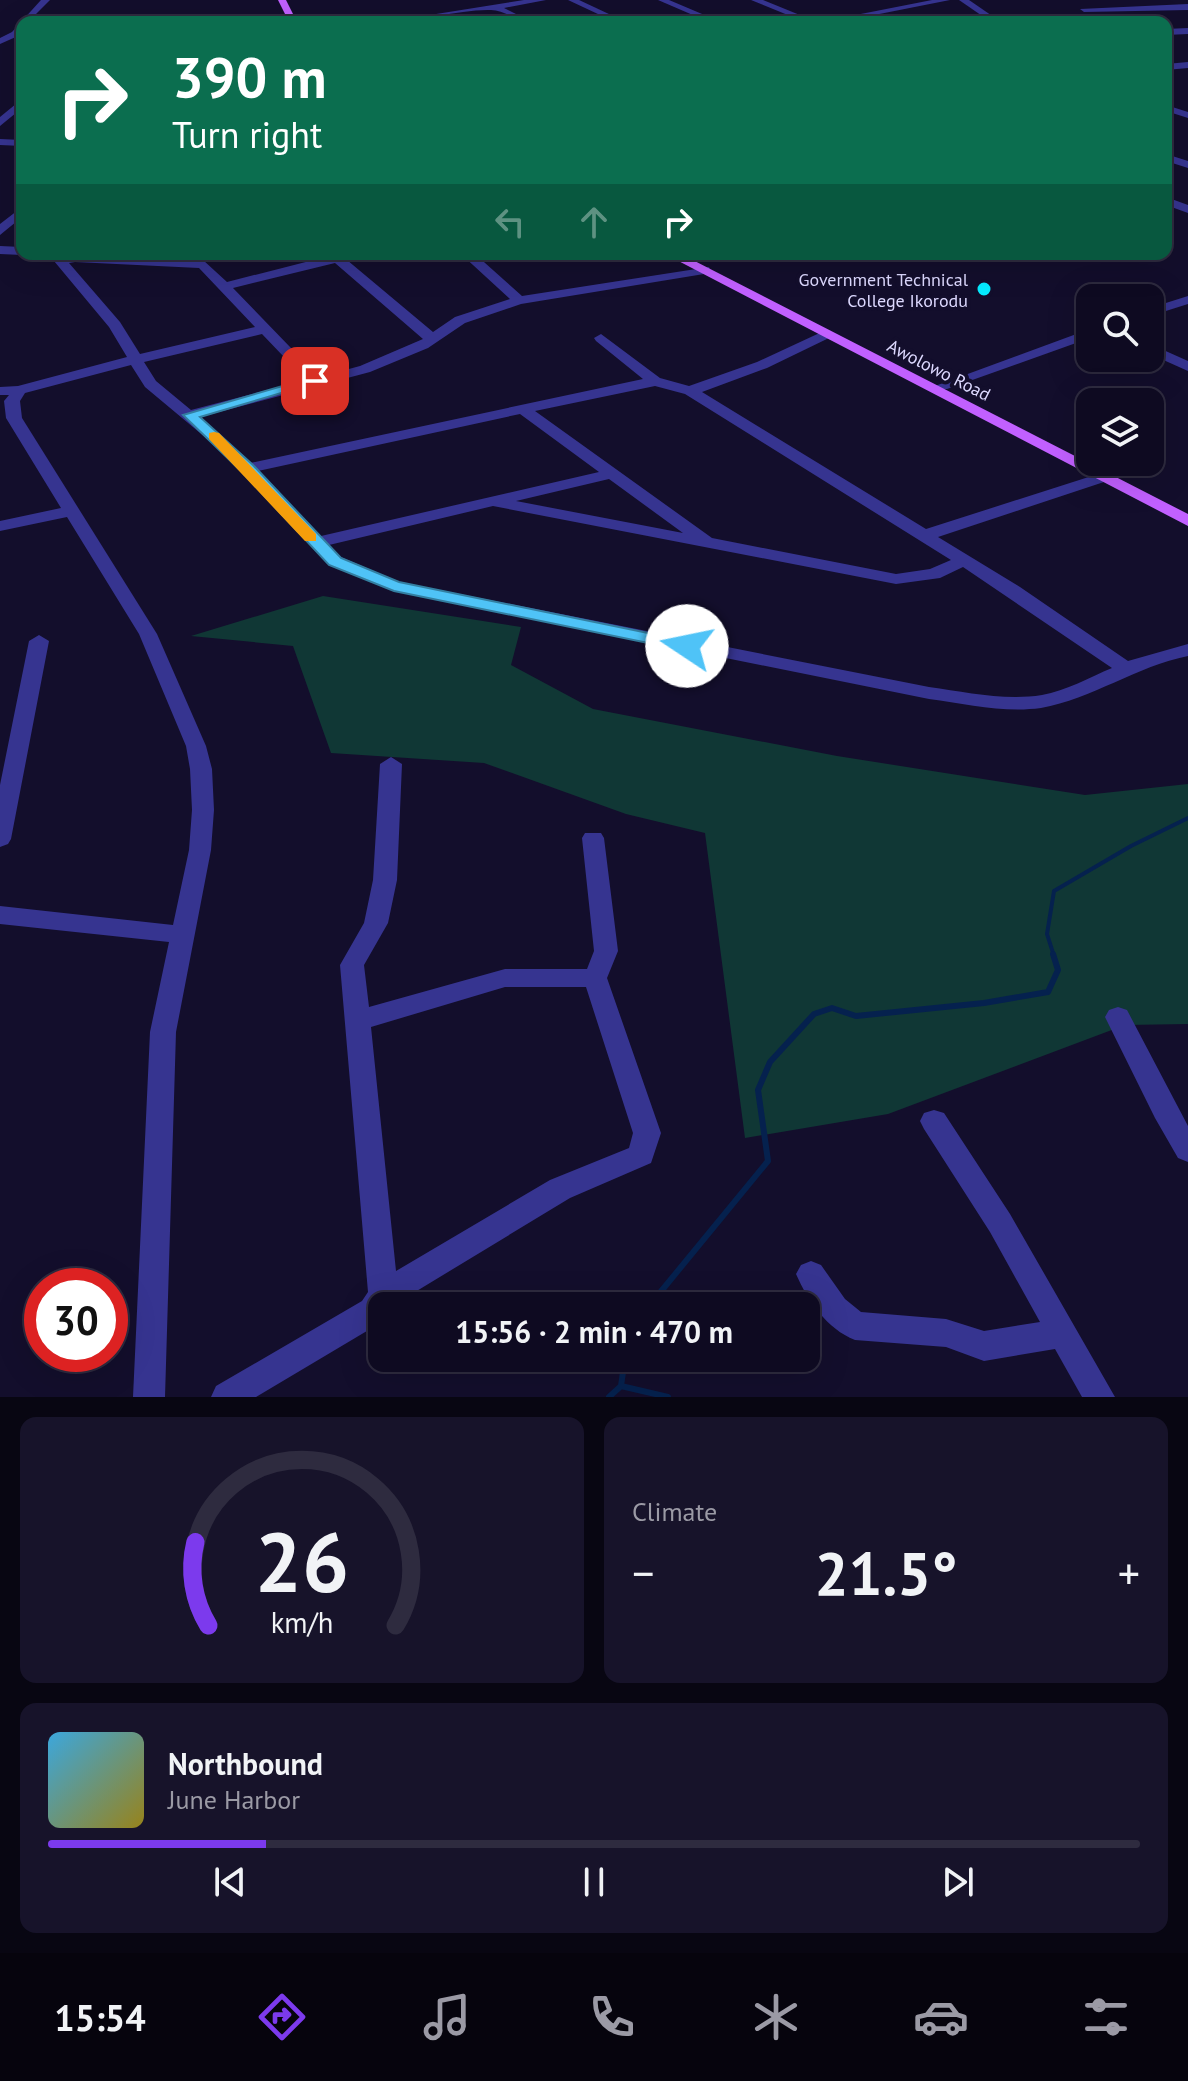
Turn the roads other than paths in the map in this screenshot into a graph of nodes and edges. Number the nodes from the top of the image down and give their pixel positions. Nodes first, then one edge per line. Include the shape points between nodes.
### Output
1 (46, 0) edge
2 (542, 0) edge
3 (572, 0) edge
4 (662, 0) edge
5 (755, 0) edge
6 (946, 0) edge
7 (963, 0) edge
8 (1140, 0) edge
9 (514, 2) edge
10 (784, 2) dead end
11 (768, 5) junction
12 (1188, 7) edge
13 (497, 8) junction
14 (1151, 8) junction
15 (30, 16) edge
16 (436, 16) edge
17 (515, 16) edge
18 (608, 16) edge
19 (702, 16) edge
20 (797, 16) edge
21 (865, 16) edge
22 (989, 16) edge
23 (1093, 16) edge
24 (16, 109) edge
25 (0, 123) edge
26 (16, 216) edge
27 (0, 231) edge
28 (65, 260) edge
29 (124, 260) edge
30 (329, 260) edge
31 (339, 260) edge
32 (474, 260) edge
33 (683, 260) edge
34 (697, 260) edge
35 (704, 270) junction
36 (733, 282) junction
37 (225, 286) junction
38 (519, 300) junction
39 (1188, 300) edge
40 (1164, 308) edge
41 (264, 329) junction
42 (826, 334) junction
43 (431, 338) junction
44 (601, 338) dead end
45 (1076, 338) edge
46 (1164, 355) edge
47 (135, 358) junction
48 (1188, 367) edge
49 (315, 381) junction
50 (655, 381) junction
51 (942, 386) junction
52 (20, 390) junction
53 (0, 391) edge
54 (690, 391) junction
55 (525, 411) junction
56 (190, 415) junction
57 (1076, 453) edge
58 (248, 468) junction
59 (610, 474) junction
60 (1121, 476) edge
61 (1104, 477) junction
62 (495, 502) junction
63 (1188, 510) edge
64 (69, 511) junction
65 (1188, 521) edge
66 (0, 526) edge
67 (923, 536) junction
68 (315, 543) junction
69 (710, 544) junction
70 (964, 560) junction
71 (39, 641) dead end
72 (1188, 650) edge
73 (1124, 667) junction
74 (391, 764) dead end
75 (593, 838) dead end
76 (0, 839) edge
77 (0, 915) edge
78 (182, 935) junction
79 (595, 978) junction
80 (1118, 1017) dead end
81 (359, 1020) junction
82 (934, 1121) dead end
83 (1188, 1150) edge
84 (811, 1274) dead end
85 (383, 1292) edge
86 (386, 1292) edge
87 (368, 1314) edge
88 (1062, 1333) junction
89 (149, 1397) edge
90 (227, 1397) edge
91 (1099, 1397) edge

1 - 15 street
2 - 9 street
3 - 18 street
4 - 19 street
5 - 11 street
6 - 21 street
7 - 22 street
8 - 14 street
9 - 13 street
10 - 11 street
11 - 20 street
12 - 14 street
13 - 16 street
13 - 17 street
14 - 23 street via 1081,7
24 - 25 street
26 - 27 street
28 - 47 street via 60,261 115,325
29 - 37 street via 197,263
30 - 37 street
31 - 43 street
32 - 38 street
33 - 35 main road, Awolowo Road
34 - 36 main road, Awolowo Road
35 - 36 main road, Awolowo Road
35 - 38 street
36 - 42 main road, Awolowo Road
36 - 51 main road, Awolowo Road
37 - 41 street
38 - 43 street via 460,320
39 - 40 street
41 - 47 street
41 - 49 street
42 - 54 street
42 - 61 main road, Awolowo Road
43 - 49 street via 365,369
44 - 50 street
45 - 51 street
46 - 48 street
47 - 52 street
47 - 56 street via 150,384
49 - 56 street
50 - 54 street
50 - 55 street
51 - 57 main road, Awolowo Road
52 - 53 street
52 - 64 street via 12,401 14,418
54 - 67 street
55 - 58 street
55 - 59 street
56 - 58 street
58 - 68 street
59 - 62 street
59 - 69 street
60 - 63 main road, Awolowo Road
61 - 65 main road, Awolowo Road
61 - 67 street
62 - 68 street
62 - 69 street
64 - 66 street
64 - 78 street via 151,643 196,746 203,792 200,850
67 - 70 street
68 - 73 street via 335,561 394,586 929,693 1038,701 1058,698
69 - 70 street via 896,579 934,574
70 - 73 street
71 - 76 street
72 - 73 street
74 - 81 street via 385,880 376,923 352,965
75 - 79 street via 606,951
77 - 78 street
78 - 89 street via 163,1032
79 - 81 street via 505,978
79 - 86 street via 647,1133 641,1155 560,1189
80 - 83 street
81 - 85 street
82 - 88 street
84 - 88 street via 834,1309 855,1326 946,1333 984,1346
87 - 90 street
88 - 91 street

